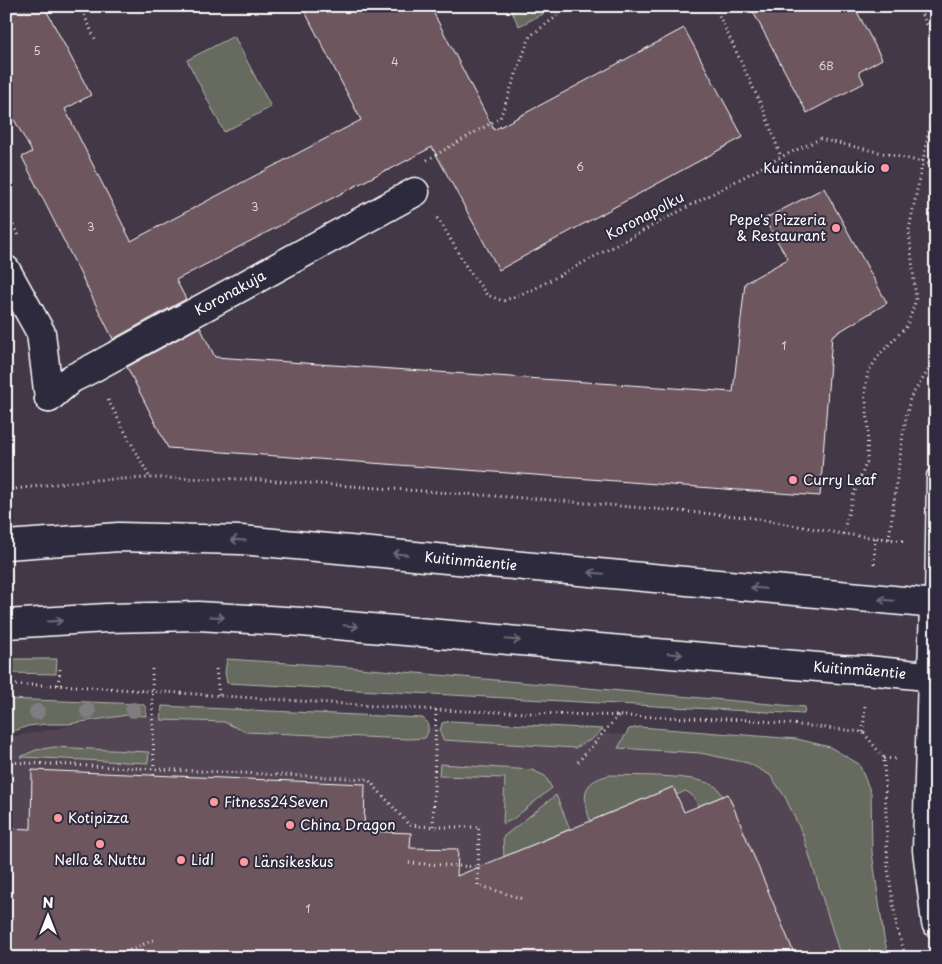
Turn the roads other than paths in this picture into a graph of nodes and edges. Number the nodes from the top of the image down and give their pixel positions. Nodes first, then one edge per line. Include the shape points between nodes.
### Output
1 (415, 192) road end
2 (6, 270) edge
3 (936, 476) edge
4 (6, 545) edge
5 (935, 604) edge
6 (6, 624) edge
7 (934, 677) edge
8 (936, 923) edge

1 - 2 main road, Koronakuja via 71,379 48,398 41,333
3 - 5 lane
5 -> 4 main road, Kuitinmäentie via 241,540 119,537
5 - 7 main road
6 -> 7 main road, Kuitinmäentie via 198,616 302,622
7 - 8 main road via 927,850

